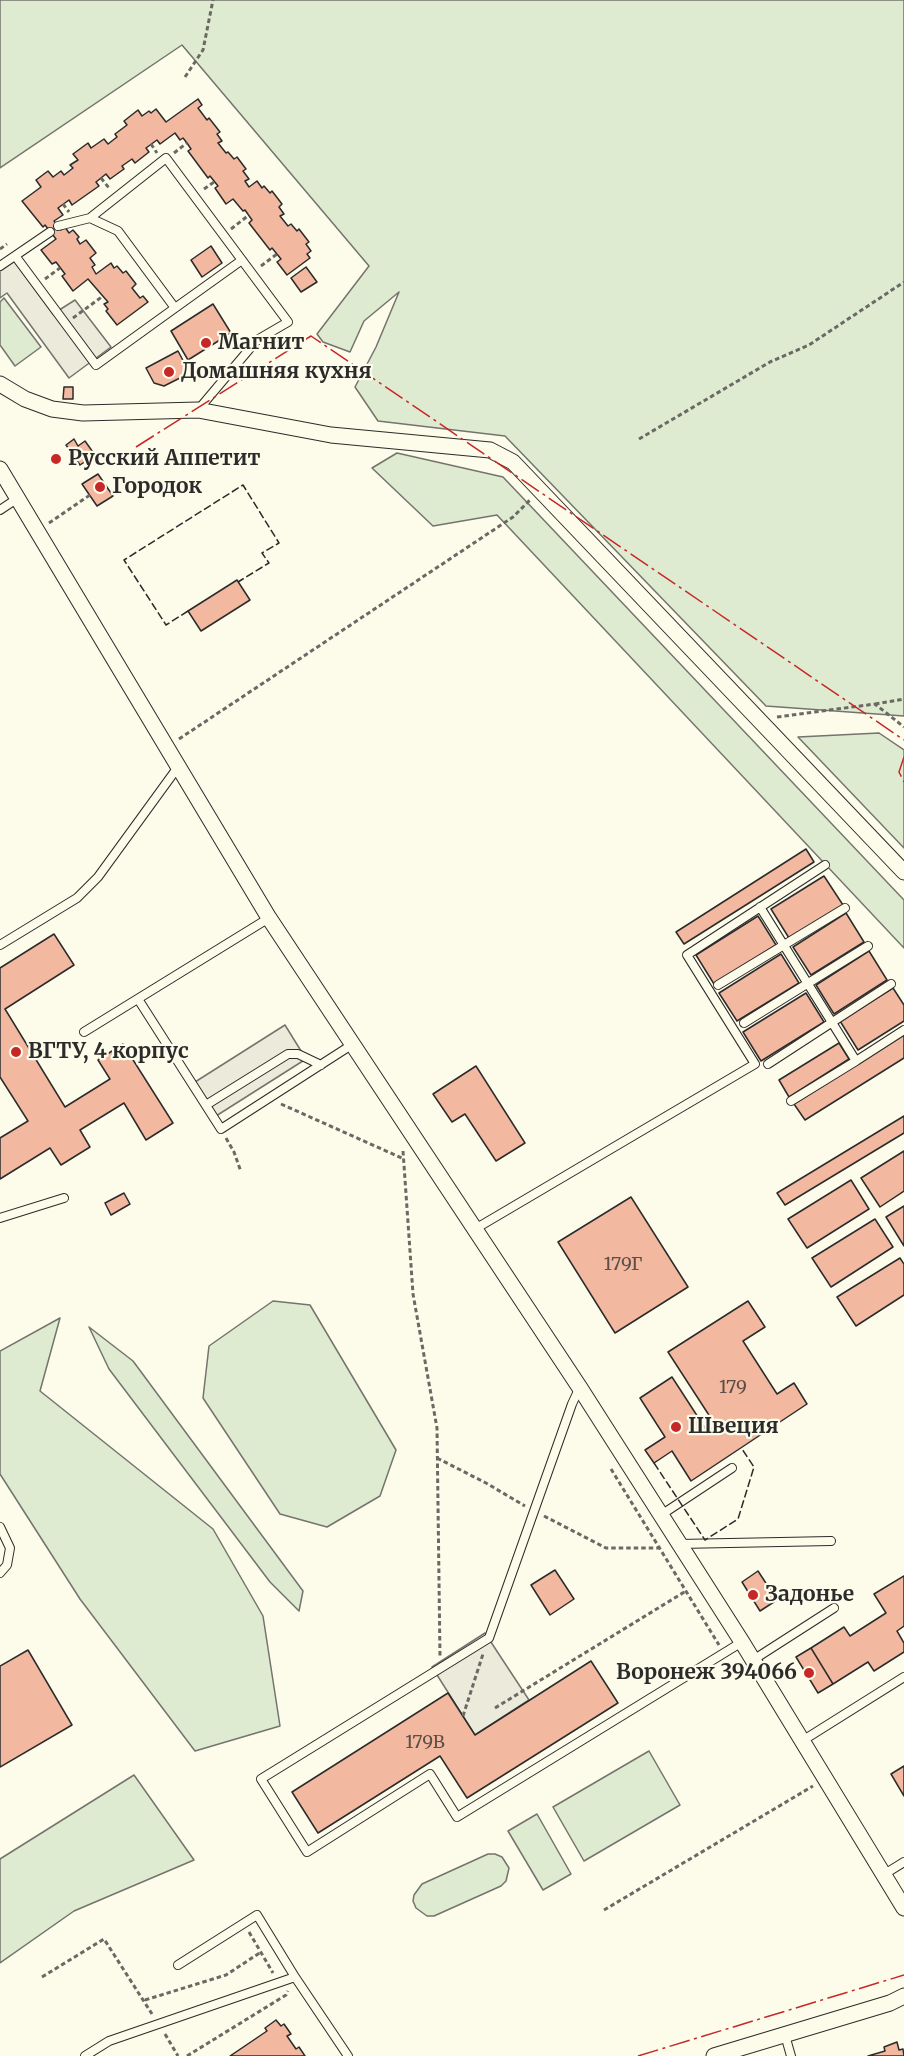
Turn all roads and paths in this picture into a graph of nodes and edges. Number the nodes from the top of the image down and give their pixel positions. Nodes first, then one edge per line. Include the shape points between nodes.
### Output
1 (213, 0) edge
2 (185, 77) dead end
3 (249, 215) dead end
4 (90, 218) junction
5 (58, 226) dead end
6 (50, 232) dead end
7 (223, 235) junction
8 (7, 244) dead end
9 (0, 249) edge
10 (277, 254) dead end
11 (16, 257) junction
12 (242, 260) junction
13 (0, 266) edge
14 (60, 268) dead end
15 (251, 273) junction
16 (904, 282) edge
17 (37, 285) junction
18 (103, 296) dead end
19 (175, 308) junction
20 (65, 324) junction
21 (0, 384) edge
22 (198, 411) junction
23 (639, 439) dead end
24 (0, 469) edge
25 (540, 490) junction
26 (18, 498) junction
27 (0, 510) edge
28 (904, 699) edge
29 (874, 704) junction
30 (760, 719) junction
31 (904, 727) edge
32 (167, 747) junction
33 (179, 766) junction
34 (825, 865) dead end
35 (904, 872) edge
36 (760, 907) junction
37 (844, 908) dead end
38 (269, 918) junction
39 (0, 945) edge
40 (783, 945) junction
41 (868, 946) dead end
42 (891, 984) dead end
43 (718, 985) dead end
44 (808, 985) junction
45 (138, 999) junction
46 (744, 1023) dead end
47 (833, 1023) junction
48 (904, 1030) edge
49 (84, 1032) dead end
50 (353, 1044) junction
51 (856, 1061) junction
52 (768, 1064) dead end
53 (321, 1065) junction
54 (269, 1099) junction
55 (791, 1101) dead end
56 (206, 1105) junction
57 (221, 1130) junction
58 (403, 1151) dead end
59 (404, 1160) junction
60 (241, 1172) dead end
61 (64, 1198) dead end
62 (0, 1218) edge
63 (475, 1229) junction
64 (580, 1388) junction
65 (437, 1458) junction
66 (732, 1468) dead end
67 (534, 1511) junction
68 (661, 1515) junction
69 (0, 1527) edge
70 (831, 1541) dead end
71 (679, 1544) junction
72 (0, 1573) edge
73 (703, 1580) junction
74 (834, 1608) dead end
75 (489, 1638) junction
76 (742, 1642) junction
77 (753, 1660) junction
78 (440, 1669) junction
79 (904, 1677) edge
80 (495, 1708) dead end
81 (463, 1716) dead end
82 (802, 1741) junction
83 (825, 1779) junction
84 (904, 1862) edge
85 (883, 1875) junction
86 (904, 1908) edge
87 (603, 1910) dead end
88 (244, 1923) junction
89 (261, 1952) junction
90 (178, 1965) dead end
91 (42, 1977) dead end
92 (295, 1977) junction
93 (279, 1982) junction
94 (286, 1995) junction
95 (904, 1996) edge
96 (144, 2001) junction
97 (159, 2024) junction
98 (785, 2035) junction
99 (85, 2056) edge
100 (178, 2056) edge
101 (187, 2056) edge
102 (348, 2056) edge
103 (714, 2056) edge
104 (791, 2056) edge

1 - 2 path via 203,50
3 - 7 path
4 - 5 lane
4 - 7 lane via 166,158
4 - 19 lane via 118,231
6 - 11 lane
7 - 12 lane
8 - 9 path
10 - 15 path
11 - 13 lane
11 - 17 lane
12 - 15 lane
12 - 19 lane
14 - 17 path
15 - 22 lane via 288,322 257,340
16 - 23 path via 809,345 770,362
17 - 20 lane
18 - 20 path
19 - 20 lane via 96,365
21 - 22 street via 52,409 84,413
22 - 25 street via 331,435 490,450 513,462
24 - 26 street
25 - 30 street
25 - 32 path via 513,516
26 - 27 lane
26 - 32 street
28 - 29 path
29 - 30 path
29 - 31 path
30 - 35 street
32 - 33 street
33 - 38 street
33 - 39 lane via 98,877 77,898
34 - 36 lane
36 - 40 lane
36 - 63 lane via 687,955 755,1064
37 - 40 lane
38 - 45 lane
38 - 50 street
40 - 43 lane
40 - 44 lane
41 - 44 lane
42 - 47 lane
44 - 46 lane
44 - 47 lane
45 - 49 lane
45 - 56 lane
47 - 51 lane
47 - 52 lane
48 - 51 lane
50 - 53 lane
50 - 63 street
51 - 55 lane
53 - 54 lane
53 - 56 lane via 298,1054 288,1054
54 - 57 lane
54 - 59 path
56 - 57 lane
57 - 60 path
58 - 59 path
59 - 65 path via 413,1294 437,1428
61 - 62 lane
63 - 64 street
64 - 67 lane
64 - 68 street
65 - 67 path
65 - 78 path
66 - 68 lane
67 - 71 path via 606,1548
67 - 75 lane
68 - 71 street
69 - 72 lane via 10,1548 8,1565
70 - 71 lane
71 - 73 street
73 - 76 street
73 - 80 path
74 - 77 lane
75 - 78 lane
75 - 81 path
76 - 77 street
76 - 78 lane via 457,1817 430,1774 307,1852 261,1779
77 - 82 street
79 - 82 lane
82 - 83 street
83 - 85 street
83 - 87 path
84 - 85 lane
85 - 86 street
88 - 89 path
88 - 90 lane
88 - 92 lane via 257,1915
89 - 93 path
89 - 96 path via 226,1976
91 - 96 path via 104,1939
92 - 93 lane
92 - 94 path
92 - 102 lane
93 - 94 path
93 - 97 lane
94 - 101 path
95 - 98 street
96 - 97 path
97 - 99 lane via 109,2041
97 - 100 path
98 - 103 street
98 - 104 lane

